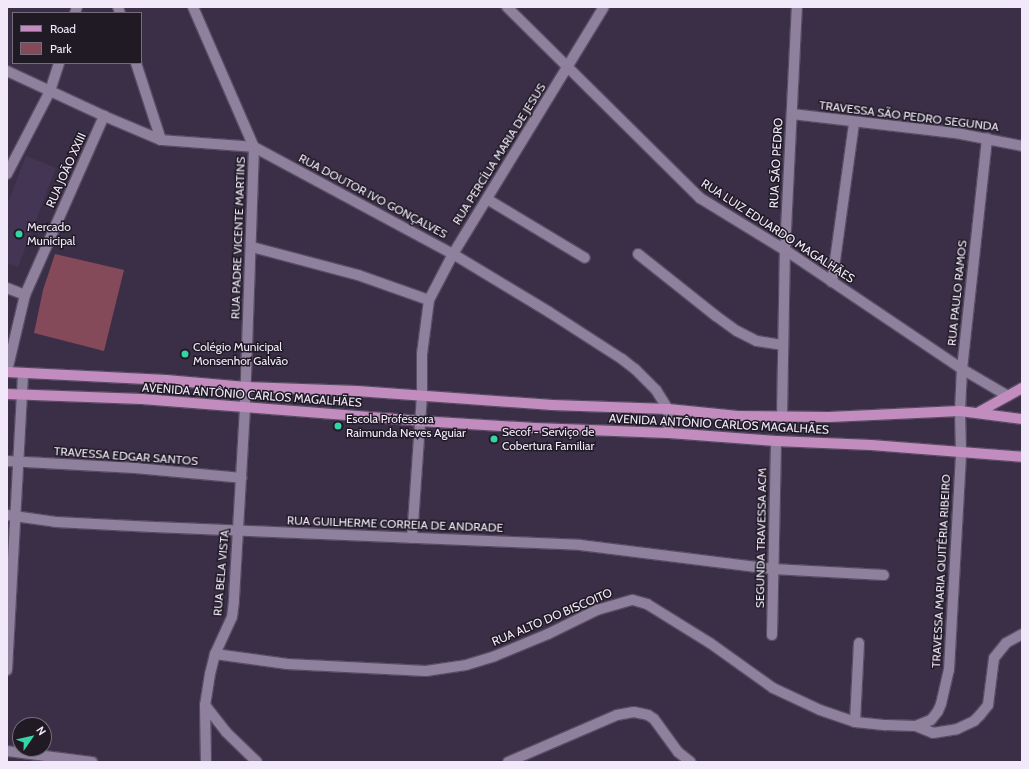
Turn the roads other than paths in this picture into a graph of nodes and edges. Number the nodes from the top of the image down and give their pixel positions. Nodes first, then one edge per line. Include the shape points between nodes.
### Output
1 (193, 7) edge
2 (507, 7) edge
3 (604, 7) edge
4 (796, 7) edge
5 (59, 64) edge
6 (136, 64) edge
7 (567, 68) junction
8 (7, 71) edge
9 (50, 91) junction
10 (792, 114) junction
11 (104, 116) junction
12 (854, 123) junction
13 (987, 138) junction
14 (161, 140) junction
15 (1022, 146) edge
16 (254, 147) junction
17 (7, 174) edge
18 (487, 199) junction
19 (252, 247) junction
20 (785, 250) junction
21 (452, 254) junction
22 (638, 254) dead end
23 (586, 258) dead end
24 (832, 282) junction
25 (7, 288) edge
26 (25, 295) junction
27 (429, 300) junction
28 (782, 345) junction
29 (962, 369) junction
30 (7, 372) edge
31 (23, 373) junction
32 (246, 387) junction
33 (1022, 388) edge
34 (7, 394) edge
35 (23, 394) junction
36 (422, 396) junction
37 (1008, 396) junction
38 (245, 408) junction
39 (668, 410) junction
40 (960, 411) junction
41 (979, 412) junction
42 (782, 417) junction
43 (1022, 419) edge
44 (420, 422) junction
45 (669, 433) junction
46 (776, 441) junction
47 (961, 452) junction
48 (1022, 457) edge
49 (7, 461) edge
50 (20, 462) junction
51 (242, 478) junction
52 (11, 516) edge
53 (238, 531) junction
54 (412, 538) junction
55 (773, 569) junction
56 (884, 575) dead end
57 (772, 634) dead end
58 (1022, 634) edge
59 (859, 643) dead end
60 (215, 654) junction
61 (7, 670) edge
62 (205, 705) junction
63 (855, 722) junction
64 (916, 726) junction
65 (7, 751) edge
66 (92, 762) edge
67 (206, 762) edge
68 (257, 762) edge
69 (508, 762) edge
70 (691, 762) edge

1 - 16 street, RUA PADRE VICENTE MARTINS
2 - 7 street, RUA LUIZ EDUARDO MAGALHÃES
3 - 7 street, RUA PERCÍLIA MARIA DE JESUS
4 - 10 street, RUA SÃO PEDRO
5 - 9 street
6 - 14 street
7 - 18 street, RUA PERCÍLIA MARIA DE JESUS
7 - 20 street, RUA LUIZ EDUARDO MAGALHÃES via 700,198
8 - 9 street, RUA DOUTOR IVO GONÇALVES
9 - 11 street, RUA DOUTOR IVO GONÇALVES
9 - 17 street
10 - 12 street, TRAVESSA SÃO PEDRO SEGUNDA
10 - 20 street, RUA SÃO PEDRO
11 - 14 street, RUA DOUTOR IVO GONÇALVES
11 - 26 street, RUA JOÃO XXIII
12 - 13 street, TRAVESSA SÃO PEDRO SEGUNDA
12 - 24 street
13 - 15 street, TRAVESSA SÃO PEDRO SEGUNDA
13 - 29 street, RUA PAULO RAMOS
14 - 16 street, RUA DOUTOR IVO GONÇALVES
16 - 19 street, RUA PADRE VICENTE MARTINS
16 - 21 street, RUA DOUTOR IVO GONÇALVES
18 - 21 street, RUA PERCÍLIA MARIA DE JESUS
18 - 23 street
19 - 27 street via 358,275
19 - 32 street, RUA PADRE VICENTE MARTINS
20 - 24 street, RUA LUIZ EDUARDO MAGALHÃES
20 - 28 street, RUA SÃO PEDRO
21 - 27 street, RUA PERCÍLIA MARIA DE JESUS
21 - 39 street, RUA DOUTOR IVO GONÇALVES via 622,359 646,379
22 - 28 street via 737,331 757,341
24 - 29 street, RUA LUIZ EDUARDO MAGALHÃES
25 - 26 street
26 - 30 street, RUA JOÃO XXIII
27 - 36 street, RUA PERCÍLIA MARIA DE JESUS via 422,354
28 - 42 street, RUA SÃO PEDRO
29 - 37 street, RUA LUIZ EDUARDO MAGALHÃES
29 - 40 street, RUA PAULO RAMOS
30 - 31 main road, AVENIDA ANTÔNIO CARLOS MAGALHÃES
31 - 32 main road, AVENIDA ANTÔNIO CARLOS MAGALHÃES
31 - 35 street
32 - 36 main road, AVENIDA ANTÔNIO CARLOS MAGALHÃES
32 - 38 street, RUA BELA VISTA
33 - 37 main road
34 - 35 main road, AVENIDA ANTÔNIO CARLOS MAGALHÃES
35 - 38 main road, AVENIDA ANTÔNIO CARLOS MAGALHÃES via 142,399
35 - 50 street
36 - 39 main road, AVENIDA ANTÔNIO CARLOS MAGALHÃES
36 - 44 street, RUA PERCÍLIA MARIA DE JESUS
37 - 41 main road
38 - 44 main road, AVENIDA ANTÔNIO CARLOS MAGALHÃES
38 - 51 street, RUA BELA VISTA
39 - 42 main road, AVENIDA ANTÔNIO CARLOS MAGALHÃES
39 - 45 street
40 - 41 main road, AVENIDA ANTÔNIO CARLOS MAGALHÃES
40 - 42 main road, AVENIDA ANTÔNIO CARLOS MAGALHÃES
40 - 47 street, RUA PAULO RAMOS
41 - 43 main road, AVENIDA ANTÔNIO CARLOS MAGALHÃES
44 - 45 main road, AVENIDA ANTÔNIO CARLOS MAGALHÃES
44 - 54 street, RUA PERCÍLIA MARIA DE JESUS
45 - 46 main road, AVENIDA ANTÔNIO CARLOS MAGALHÃES
46 - 47 main road, AVENIDA ANTÔNIO CARLOS MAGALHÃES
46 - 55 street, SEGUNDA TRAVESSA ACM
47 - 48 main road, AVENIDA ANTÔNIO CARLOS MAGALHÃES
47 - 64 street, TRAVESSA MARIA QUITÉRIA RIBEIRO via 949,670 938,711 931,720
49 - 50 street, TRAVESSA EDGAR SANTOS
50 - 51 street, TRAVESSA EDGAR SANTOS via 135,468
50 - 52 street
51 - 53 street, RUA BELA VISTA
52 - 53 street, RUA GUILHERME CORREIA DE ANDRADE via 56,522
52 - 61 street
53 - 54 street, RUA GUILHERME CORREIA DE ANDRADE
53 - 60 street, RUA BELA VISTA via 232,617
54 - 55 street, RUA GUILHERME CORREIA DE ANDRADE via 580,545
55 - 56 street, RUA GUILHERME CORREIA DE ANDRADE
55 - 57 street, SEGUNDA TRAVESSA ACM
58 - 64 street via 1006,643 994,658 988,705 974,721 957,729 933,733
59 - 63 street
60 - 62 street, RUA BELA VISTA
60 - 63 street, RUA ALTO DO BISCOITO via 287,664 426,671 466,665 495,656 597,610 633,600 647,604 710,643 773,688 820,710
62 - 67 street, RUA BELA VISTA
62 - 68 street via 226,732
63 - 64 street, RUA ALTO DO BISCOITO
65 - 66 street
69 - 70 street via 617,715 634,712 654,719 678,752

